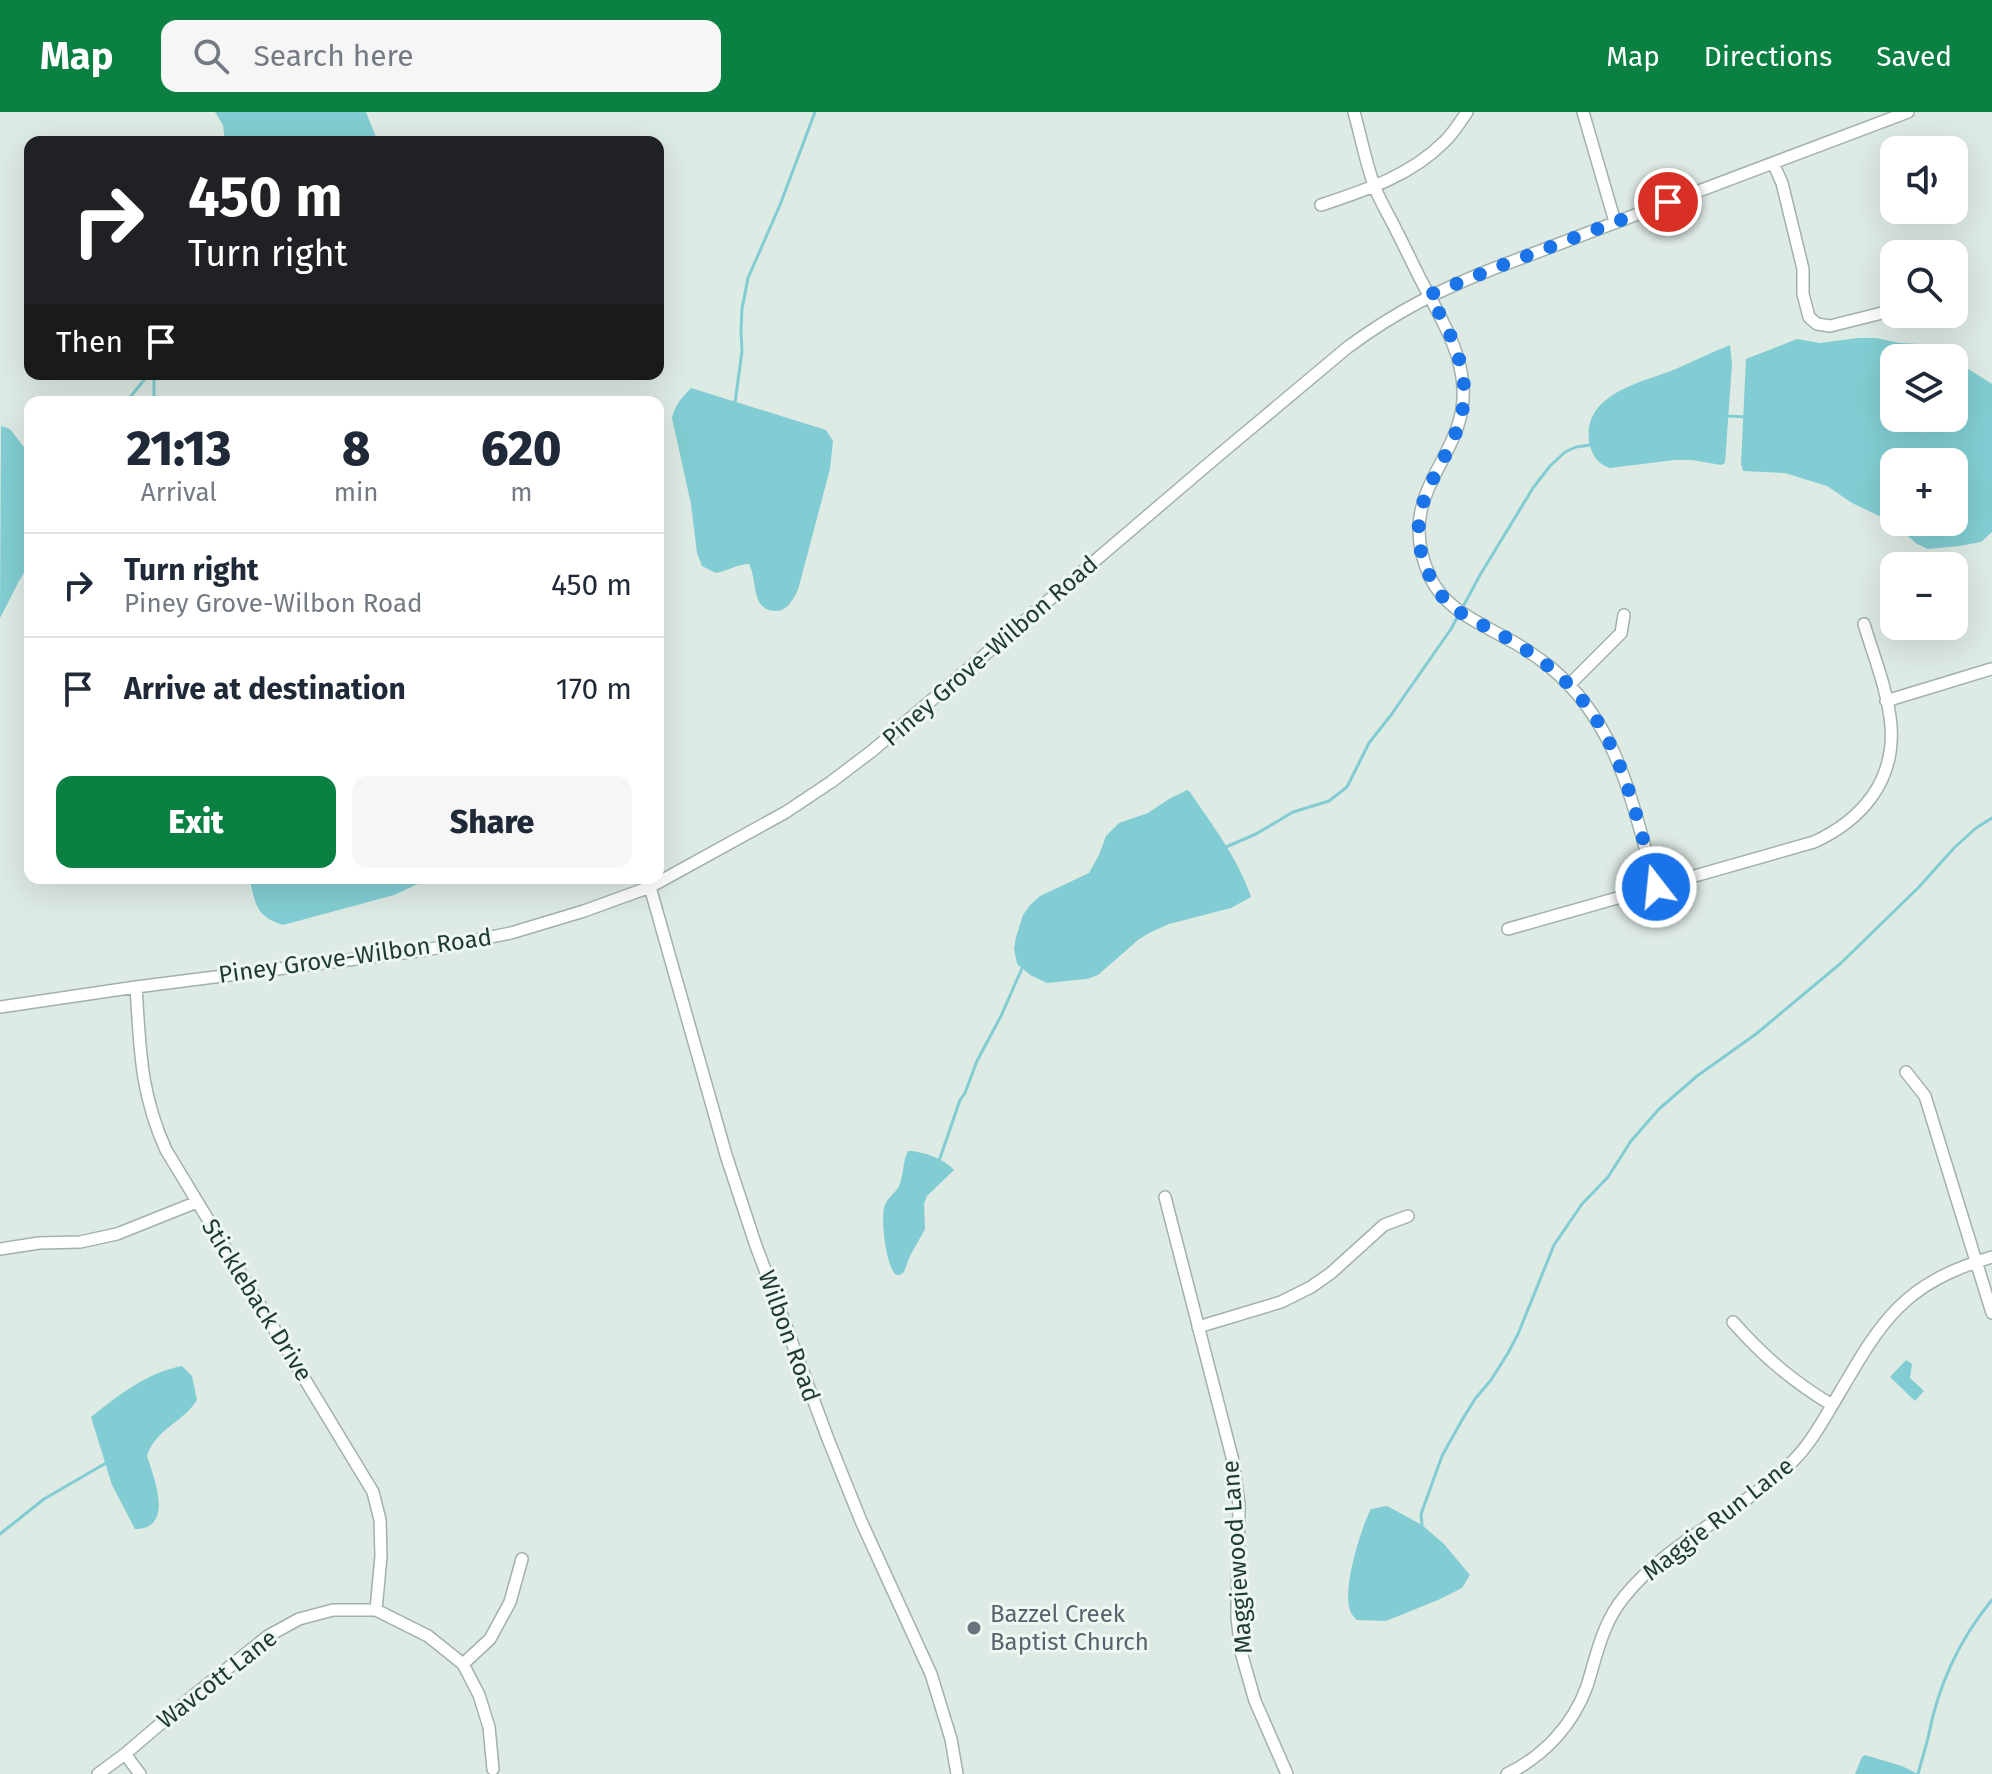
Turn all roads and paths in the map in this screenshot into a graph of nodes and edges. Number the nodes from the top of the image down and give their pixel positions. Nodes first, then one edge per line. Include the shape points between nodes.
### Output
1 (1354, 112) edge
2 (1467, 112) edge
3 (1583, 112) edge
4 (1908, 112) edge
5 (1773, 163) junction
6 (1375, 187) junction
7 (1321, 205) dead end
8 (1615, 222) junction
9 (1429, 295) junction
10 (1880, 315) edge
11 (1624, 615) dead end
12 (1864, 624) dead end
13 (1991, 669) edge
14 (1569, 685) junction
15 (1886, 701) junction
16 (664, 879) edge
17 (655, 884) edge
18 (650, 887) junction
19 (1656, 887) junction
20 (1508, 929) dead end
21 (136, 987) junction
22 (0, 1007) edge
23 (1906, 1072) dead end
24 (1165, 1197) dead end
25 (197, 1202) junction
26 (1408, 1216) dead end
27 (0, 1249) edge
28 (1992, 1257) edge
29 (1976, 1261) junction
30 (1992, 1313) edge
31 (1733, 1322) dead end
32 (1198, 1327) junction
33 (1832, 1405) junction
34 (522, 1559) dead end
35 (376, 1610) junction
36 (463, 1664) junction
37 (125, 1754) junction
38 (493, 1769) dead end
39 (98, 1774) edge
40 (140, 1774) edge
41 (957, 1774) edge
42 (1287, 1774) edge
43 (1507, 1774) edge

1 - 6 street
2 - 6 street via 1446,141 1415,166
3 - 8 street
4 - 5 street, Piney Grove-Wilbon Road
5 - 8 street, Piney Grove-Wilbon Road
5 - 10 street via 1803,269 1809,317 1830,326
6 - 7 street
6 - 9 street
8 - 9 street, Piney Grove-Wilbon Road
9 - 14 street via 1456,350 1464,399 1453,437 1422,503 1424,561 1450,605 1534,655
9 - 16 street, Piney Grove-Wilbon Road via 1348,347 872,751 786,812
11 - 14 street via 1621,633
12 - 15 street
13 - 15 street
14 - 19 street via 1600,724 1616,756
15 - 19 street via 1891,741 1886,767 1866,806 1844,826 1814,842
17 - 18 street, Piney Grove-Wilbon Road
18 - 21 street, Piney Grove-Wilbon Road via 468,942
18 - 41 street, Wilbon Road via 755,1243 855,1507 931,1674
19 - 20 street
21 - 22 street, Piney Grove-Wilbon Road
21 - 25 street, Stickleback Drive via 141,1065 152,1115
23 - 29 street via 1925,1096
24 - 32 street, Maggiewood Lane
25 - 27 street via 117,1234
25 - 35 street, Stickleback Drive via 373,1492 381,1556
26 - 32 street via 1384,1225 1331,1273 1293,1297
28 - 29 street, Maggie Run Lane
29 - 30 street
29 - 33 street, Maggie Run Lane via 1931,1282 1896,1309 1871,1339
31 - 33 street via 1788,1377
32 - 42 street, Maggiewood Lane via 1237,1482 1241,1652 1255,1701
33 - 43 street, Maggie Run Lane via 1814,1436 1779,1474 1651,1569 1623,1598 1608,1621 1570,1720 1538,1755
34 - 36 street via 510,1602 490,1639
35 - 36 street, Wavcott Lane via 428,1636
35 - 37 street, Wavcott Lane via 333,1610 299,1619 268,1636
36 - 38 street, Wavcott Lane via 489,1727
37 - 39 street, Wavcott Lane
37 - 40 street

